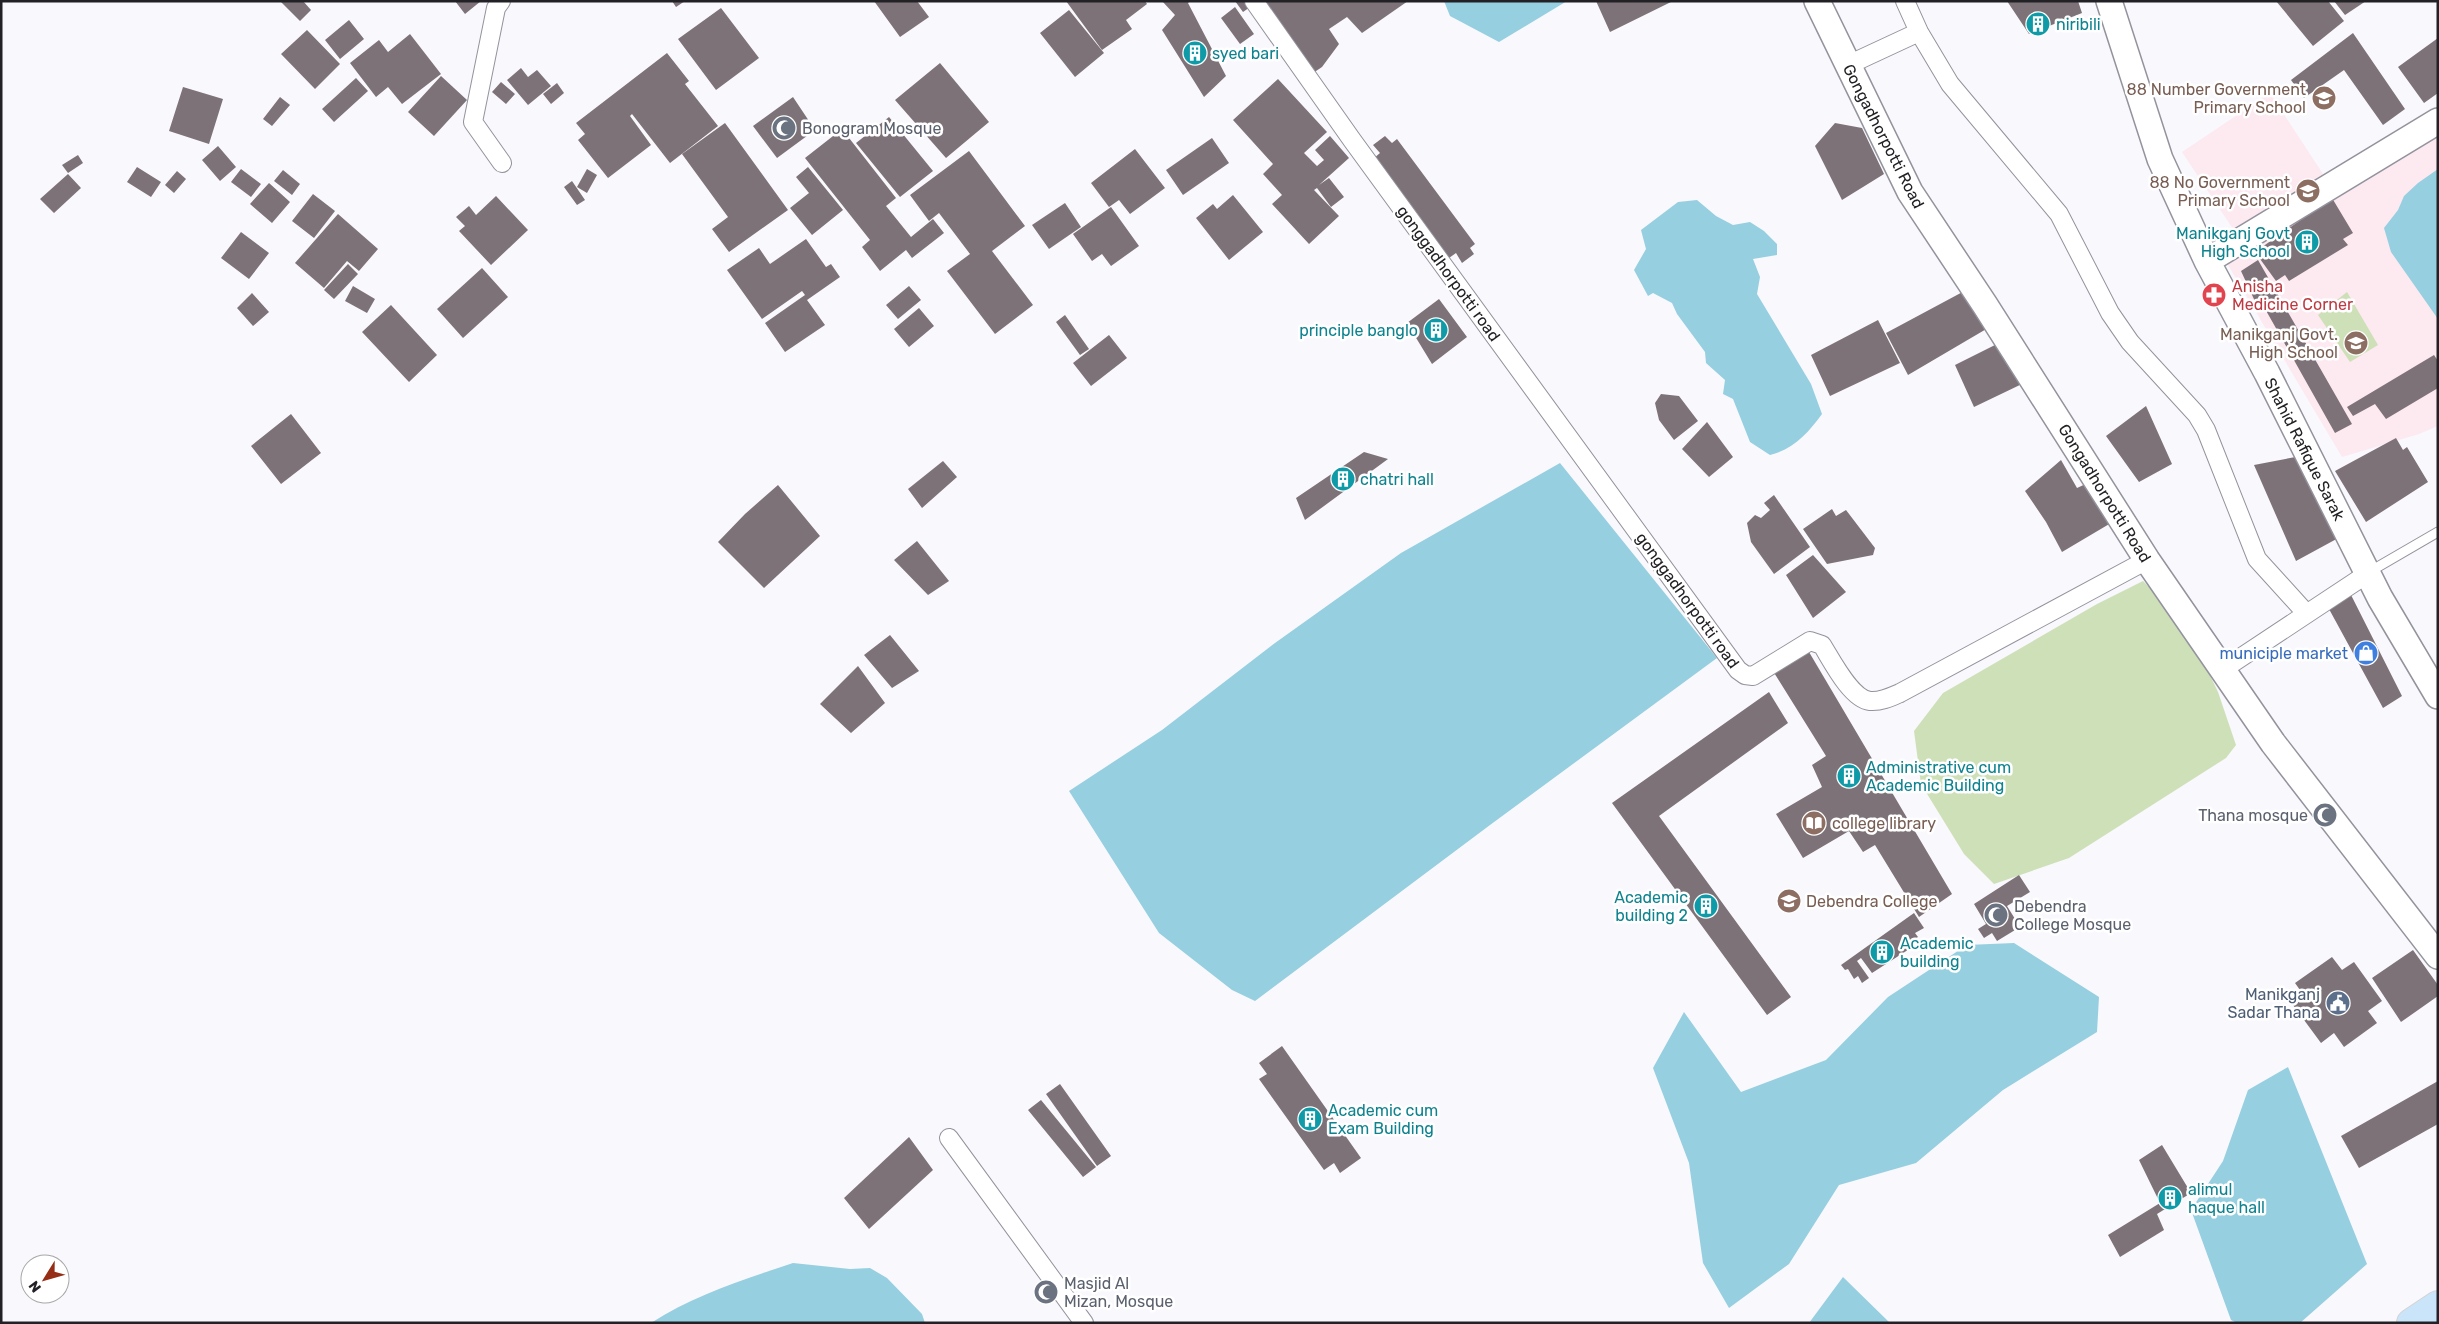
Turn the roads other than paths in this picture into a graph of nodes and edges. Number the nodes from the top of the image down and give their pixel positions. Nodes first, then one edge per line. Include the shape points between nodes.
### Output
1 (501, 1) edge
2 (1254, 1) edge
3 (1817, 1) edge
4 (1905, 1) edge
5 (2109, 1) edge
6 (1915, 34) junction
7 (1857, 61) junction
8 (2438, 121) edge
9 (502, 163) dead end
10 (2207, 261) junction
11 (2438, 532) edge
12 (2147, 560) junction
13 (2367, 574) junction
14 (2301, 617) junction
15 (2229, 666) junction
16 (2438, 696) edge
17 (2438, 956) edge
18 (949, 1138) dead end
19 (2438, 1305) edge
20 (1084, 1323) edge
21 (2411, 1323) edge

1 - 9 street via 496,8 473,122
2 - 12 street, gonggadhorpotti road via 1352,140 1745,676 1753,676 1810,642 1816,642 1858,696 1869,701 1883,700
3 - 7 street, Gongadhorpotti Road
4 - 6 street
5 - 10 street, Shahid Rafique Sarak via 2160,159
6 - 7 street
6 - 14 street via 1950,84 2059,214 2110,313 2130,342 2197,415 2206,430 2257,559
7 - 12 street, Gongadhorpotti Road via 1910,192
8 - 10 street
10 - 13 street, Shahid Rafique Sarak
11 - 13 lane
12 - 15 street, Gongadhorpotti Road
13 - 14 street
13 - 16 street, Shahid Rafique Sarak
14 - 15 street
15 - 17 street, Gongadhorpotti Road via 2273,743
18 - 20 street
19 - 21 main road

